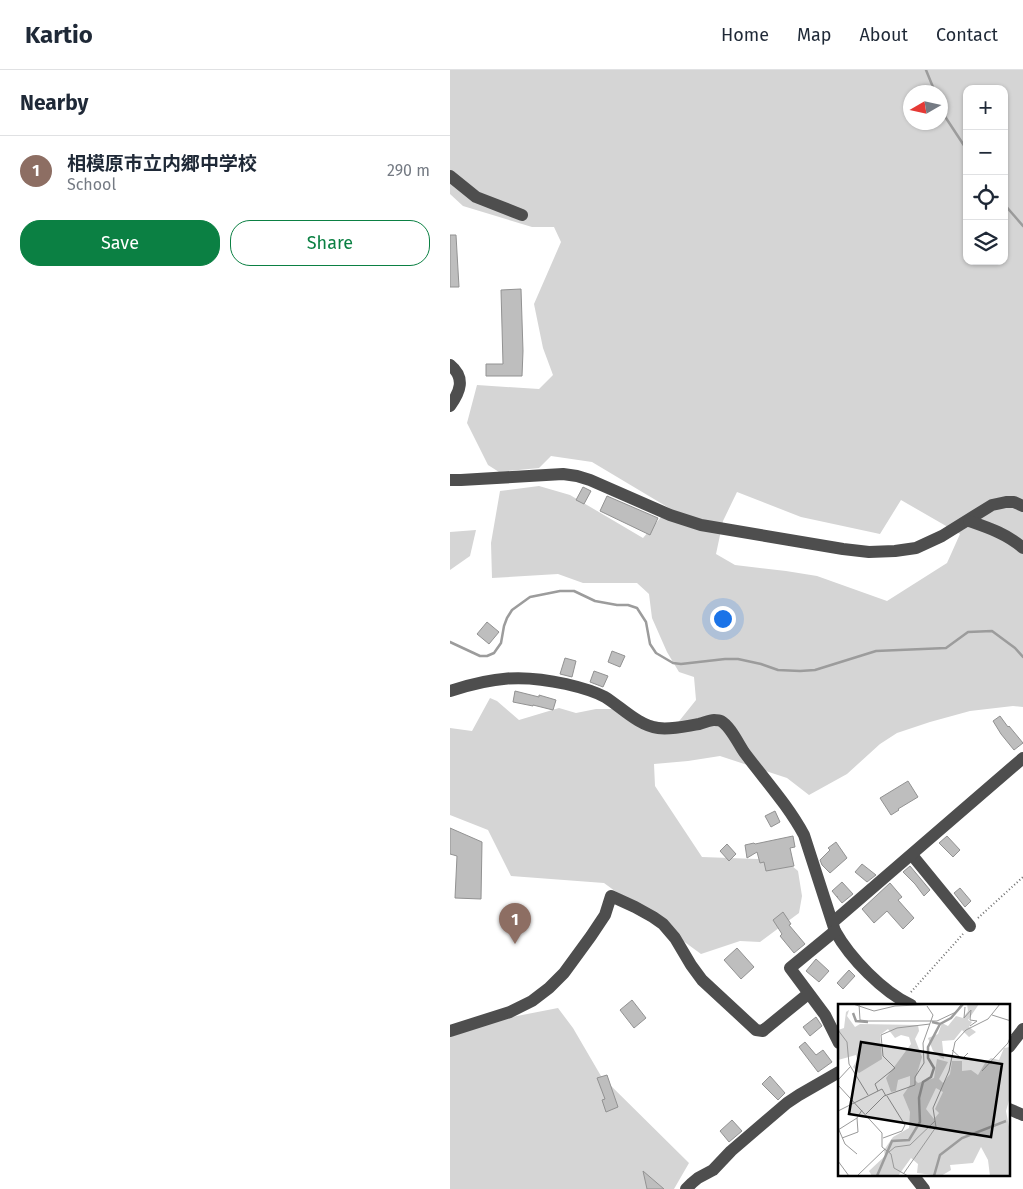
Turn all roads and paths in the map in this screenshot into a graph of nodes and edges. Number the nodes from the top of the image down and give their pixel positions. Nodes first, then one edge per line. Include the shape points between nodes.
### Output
1 (450, 176) edge
2 (522, 215) dead end
3 (450, 365) edge
4 (450, 406) edge
5 (450, 480) edge
6 (1023, 506) edge
7 (969, 521) junction
8 (1023, 548) edge
9 (450, 691) edge
10 (1023, 758) edge
11 (912, 854) junction
12 (1023, 877) edge
13 (970, 926) junction
14 (834, 927) junction
15 (808, 994) junction
16 (907, 1003) edge
17 (1023, 1029) edge
18 (450, 1031) edge
19 (838, 1041) edge
20 (1010, 1046) edge
21 (838, 1073) edge
22 (1010, 1109) edge
23 (1023, 1115) edge
24 (916, 1176) edge
25 (686, 1189) edge
26 (907, 1189) edge
27 (924, 1189) edge

1 - 2 street via 476,198
3 - 4 street via 461,386
5 - 7 street via 570,474 701,525 869,552 916,548
6 - 7 street via 1014,502 996,504
7 - 8 street via 996,530
9 - 14 street via 498,679 534,678 570,684 603,696 641,722 657,728 720,720 804,835
10 - 11 street
11 - 13 street
11 - 14 street
12 - 13 path
13 - 16 path
14 - 15 street via 790,968
14 - 16 street via 842,944 857,961 888,991
15 - 18 street via 766,1030 756,1030 702,980 663,924 611,896 605,915 595,930 549,988 510,1012
15 - 19 street via 830,1022
17 - 20 street
21 - 25 street via 787,1103 713,1170
22 - 23 street
24 - 26 street
24 - 27 street

